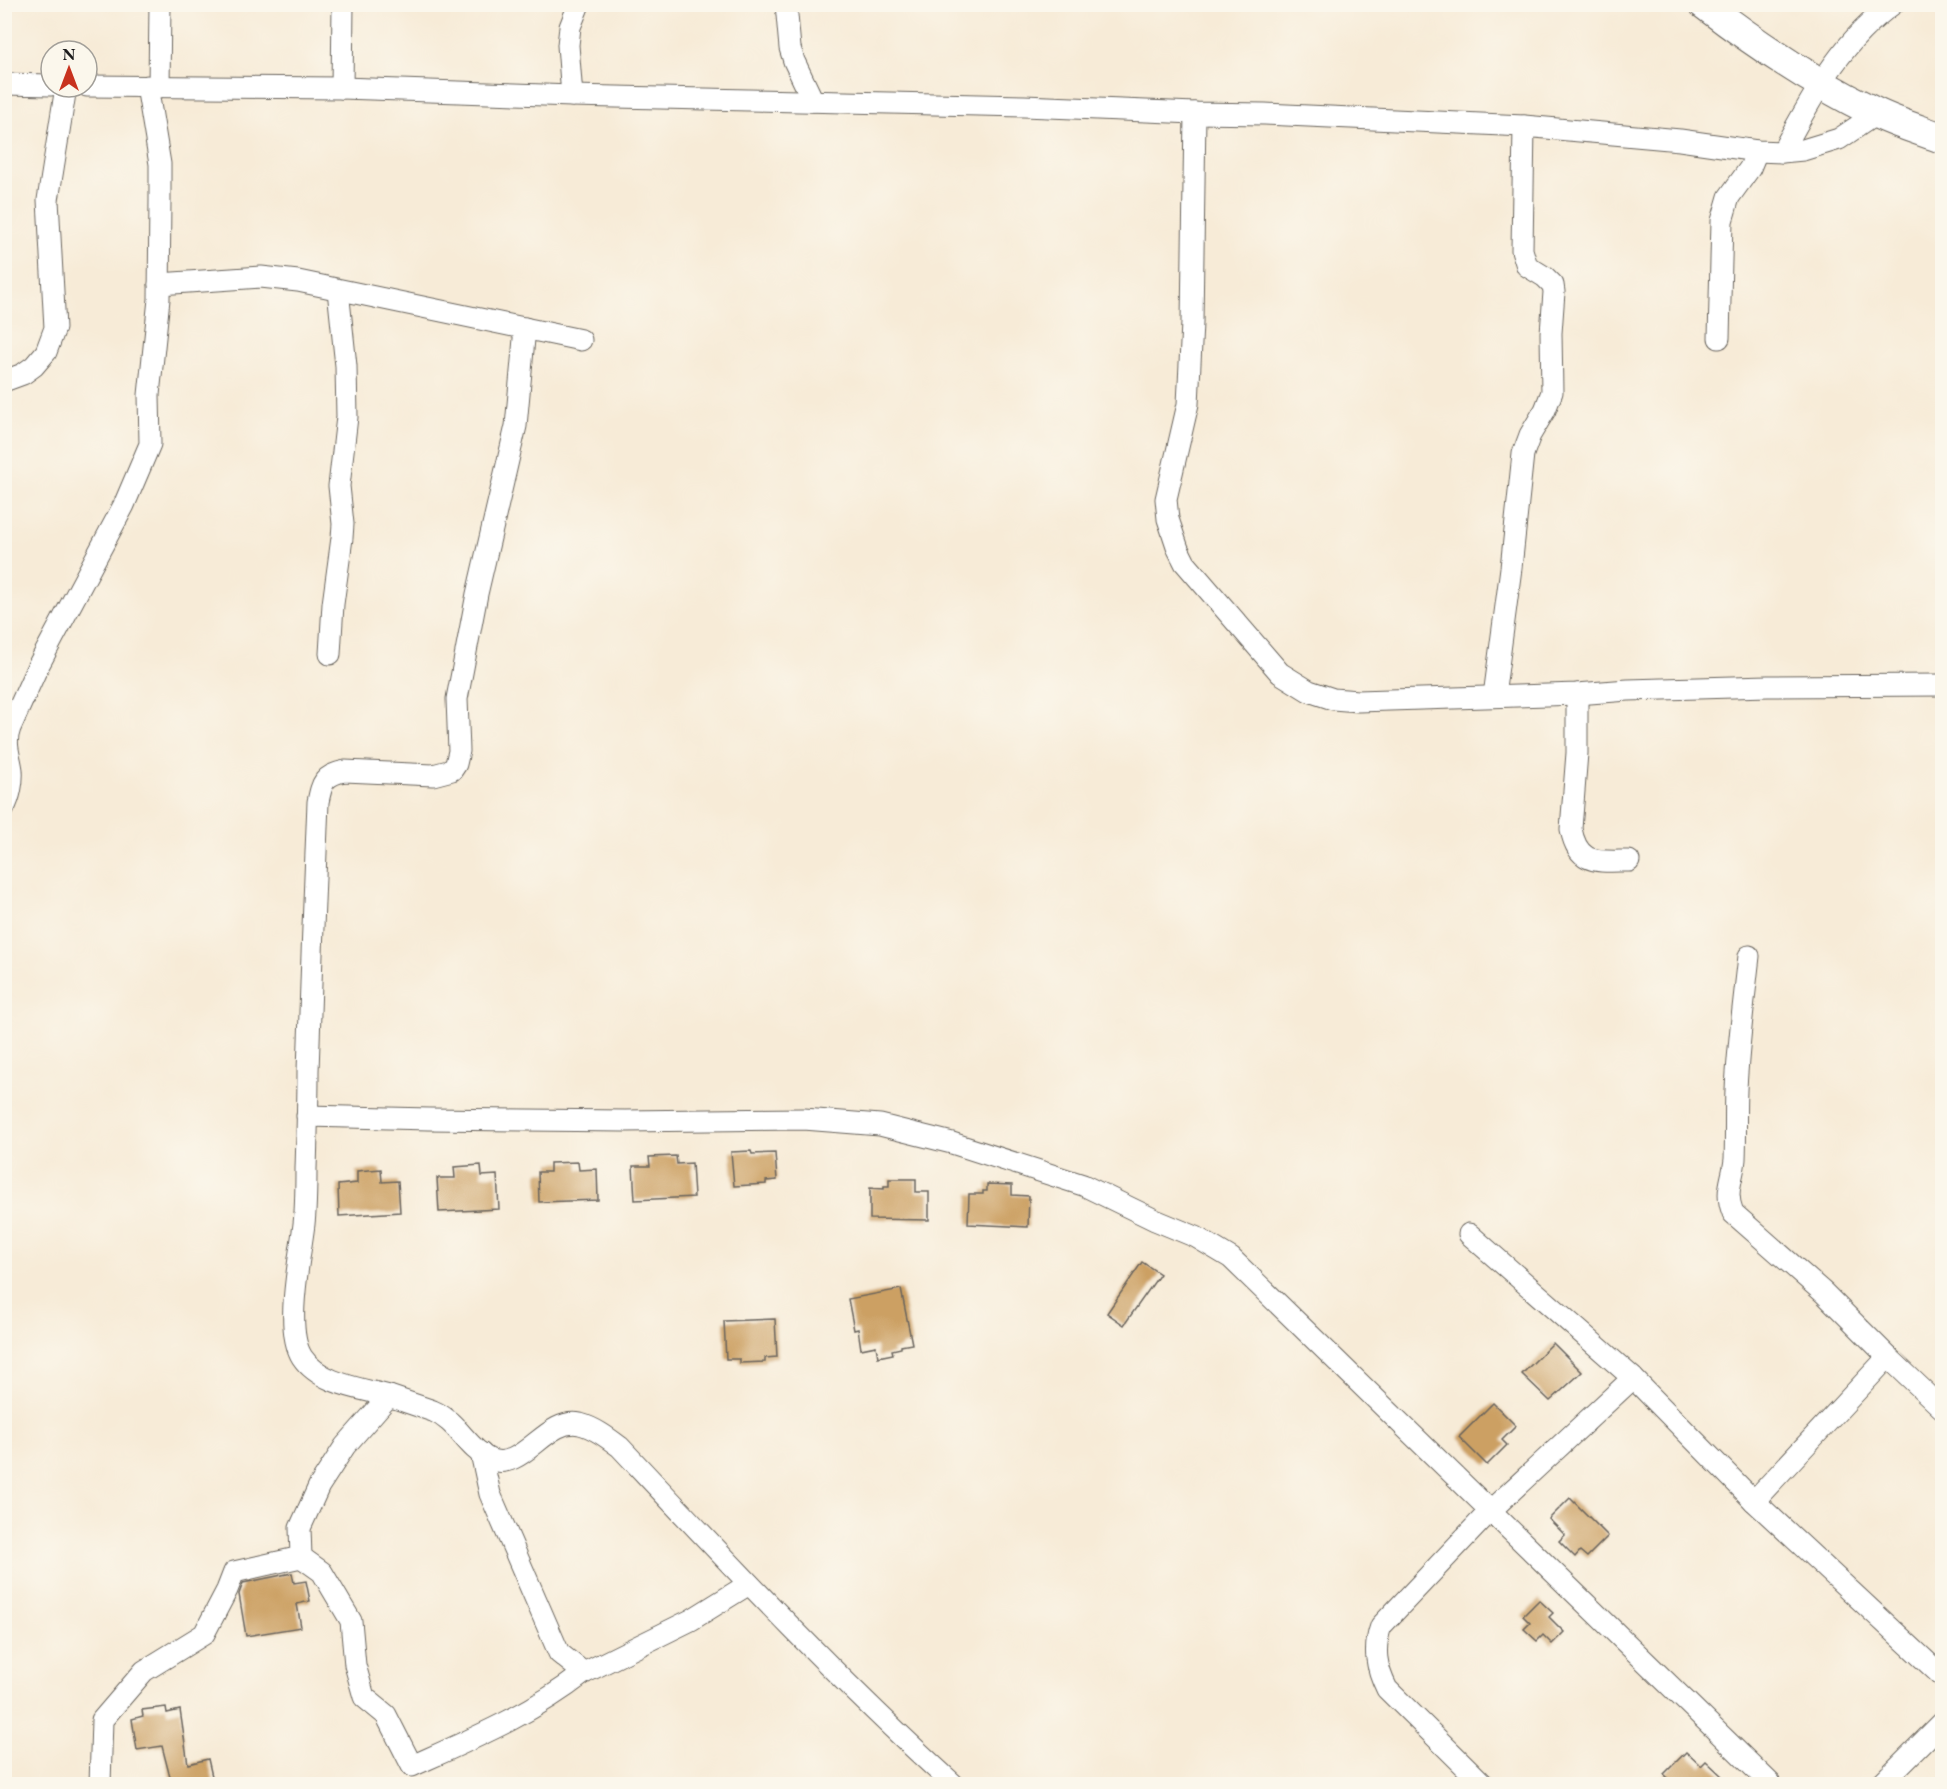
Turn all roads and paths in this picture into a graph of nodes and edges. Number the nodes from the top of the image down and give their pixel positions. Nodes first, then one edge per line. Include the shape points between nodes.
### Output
1 (160, 4) edge
2 (343, 4) edge
3 (579, 4) edge
4 (786, 4) edge
5 (1704, 4) edge
6 (1893, 4) edge
7 (4, 84) edge
8 (1820, 84) junction
9 (39, 85) edge
10 (99, 86) edge
11 (153, 87) junction
12 (342, 88) junction
13 (572, 96) junction
14 (64, 99) edge
15 (813, 101) junction
16 (1195, 113) junction
17 (1876, 114) junction
18 (1524, 126) junction
19 (1942, 138) edge
20 (1757, 152) junction
21 (1782, 152) junction
22 (159, 284) junction
23 (338, 290) junction
24 (525, 328) junction
25 (1719, 338) dead end
26 (581, 340) dead end
27 (4, 381) edge
28 (330, 654) dead end
29 (1942, 685) edge
30 (1577, 694) junction
31 (1494, 696) junction
32 (4, 808) edge
33 (1629, 861) dead end
34 (1749, 956) dead end
35 (307, 1116) junction
36 (1469, 1234) dead end
37 (1888, 1357) junction
38 (1633, 1378) junction
39 (389, 1396) junction
40 (1942, 1408) edge
41 (481, 1454) junction
42 (1754, 1501) junction
43 (1490, 1511) junction
44 (301, 1557) junction
45 (749, 1584) junction
46 (584, 1673) junction
47 (1942, 1676) edge
48 (1942, 1723) edge
49 (1770, 1784) edge
50 (100, 1785) edge
51 (953, 1785) edge
52 (1483, 1785) edge
53 (1881, 1785) edge

1 - 11 street
2 - 12 street
3 - 13 street via 568,45
4 - 15 street via 790,48
5 - 8 street
6 - 8 street via 1842,52
7 - 9 street
8 - 17 street
8 - 21 street
10 - 11 street
11 - 12 street
11 - 22 street via 160,164
12 - 13 street
13 - 15 street
14 - 27 street via 48,200 55,328 46,352 34,366
15 - 16 street
16 - 18 street
16 - 31 street via 1188,404 1166,499 1168,519 1185,563 1280,673 1309,691 1333,699 1358,701
17 - 19 street
17 - 21 street via 1839,139
18 - 20 street via 1680,140
18 - 31 street via 1522,250 1527,266 1553,285 1552,392 1523,454
20 - 21 street
20 - 25 street via 1729,197 1722,220
22 - 23 street via 261,277
22 - 32 street via 149,395 150,444 124,505 37,668 6,738 12,771
23 - 24 street
23 - 28 street via 347,417 339,486 342,538
24 - 26 street
24 - 35 street via 516,426 457,699 456,764 452,770 433,775 345,771 325,779 320,789
29 - 30 street via 1768,686
30 - 31 street
30 - 33 street via 1571,829 1576,849 1593,860
34 - 37 street via 1739,1034 1730,1206 1737,1218 1824,1293
35 - 39 street via 305,1218 293,1315 297,1347 310,1366 329,1379
35 - 43 street via 591,1121 804,1119 880,1125 952,1143 1083,1185 1196,1237 1231,1258
36 - 38 street
37 - 40 street
37 - 42 street
38 - 42 street
38 - 43 street
39 - 41 street via 452,1423
39 - 44 street via 345,1446 319,1486 300,1528
41 - 45 street via 491,1460 508,1460 556,1428 580,1424 594,1430 620,1448
41 - 46 street via 490,1494 559,1653
42 - 47 street
43 - 49 street
43 - 52 street via 1381,1626 1375,1654 1387,1689
44 - 46 street via 322,1572 351,1621 355,1665 364,1697 386,1715 411,1766 504,1724
44 - 50 street via 234,1572 204,1634 144,1671 102,1720
45 - 46 street via 691,1620
45 - 51 street
48 - 53 street

